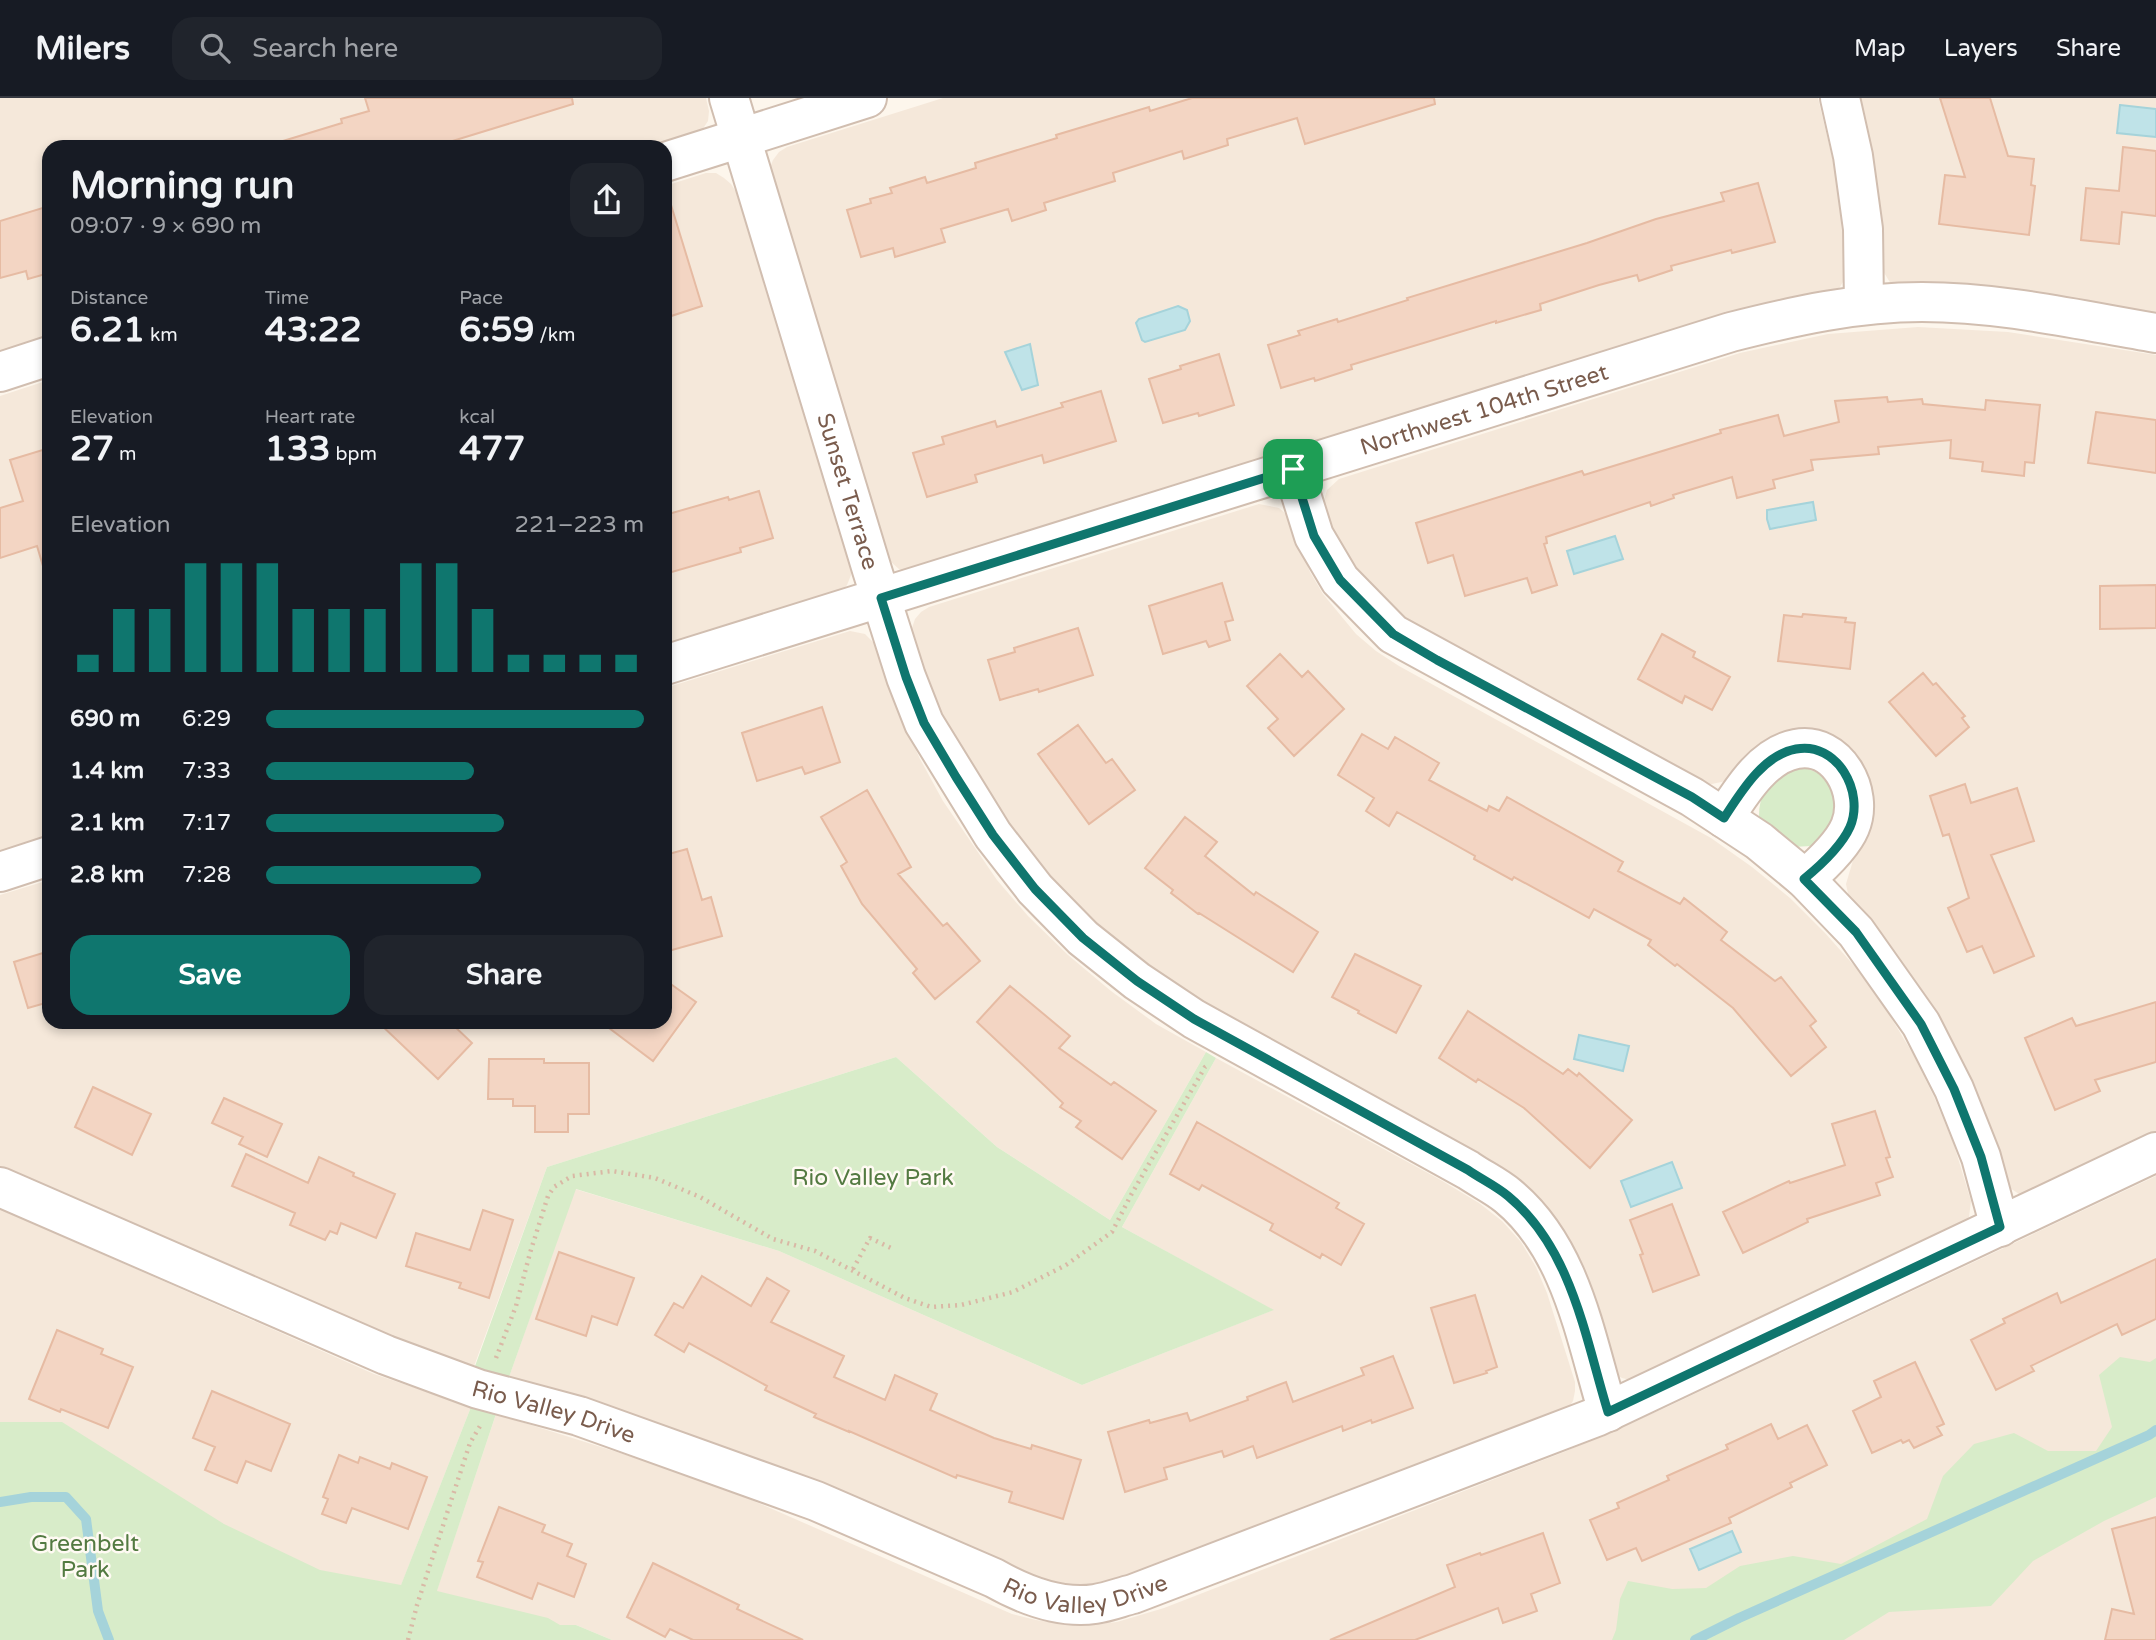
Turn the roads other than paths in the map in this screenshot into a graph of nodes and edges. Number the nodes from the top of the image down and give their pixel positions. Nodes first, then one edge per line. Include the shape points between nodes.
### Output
1 (729, 98) edge
2 (867, 98) edge
3 (1840, 98) edge
4 (742, 138) junction
5 (672, 160) edge
6 (1864, 305) junction
7 (2156, 333) edge
8 (42, 358) edge
9 (0, 372) edge
10 (1293, 469) junction
11 (881, 598) junction
12 (672, 663) edge
13 (1724, 818) junction
14 (42, 858) edge
15 (0, 872) edge
16 (1804, 879) junction
17 (2156, 1152) edge
18 (0, 1186) edge
19 (2000, 1227) junction
20 (1608, 1412) junction

1 - 4 street, Sunset Terrace
2 - 4 street
3 - 6 street via 1861,217
4 - 5 street
4 - 11 street, Sunset Terrace
6 - 7 street, Northwest 104th Street via 1922,302 2016,309
6 - 10 street, Northwest 104th Street via 1731,332
8 - 9 street
10 - 11 street, Northwest 104th Street
10 - 13 street via 1314,536 1340,580 1393,634
11 - 12 street, Northwest 104th Street
11 - 20 street, Sunset Terrace via 924,723 1001,846 1035,889 1083,938 1194,1019 1508,1196 1538,1227 1561,1262
13 - 16 street
13 - 16 street via 1742,789 1773,758 1797,749 1818,750 1839,764 1850,782 1854,804 1850,826 1827,859
14 - 15 street
16 - 19 street via 1856,932 1921,1024 1976,1145
17 - 19 street, Rio Valley Drive
18 - 20 street, Rio Valley Drive via 386,1355 494,1393 579,1416 816,1502 1020,1593 1064,1604 1094,1604 1133,1594
19 - 20 street, Rio Valley Drive

